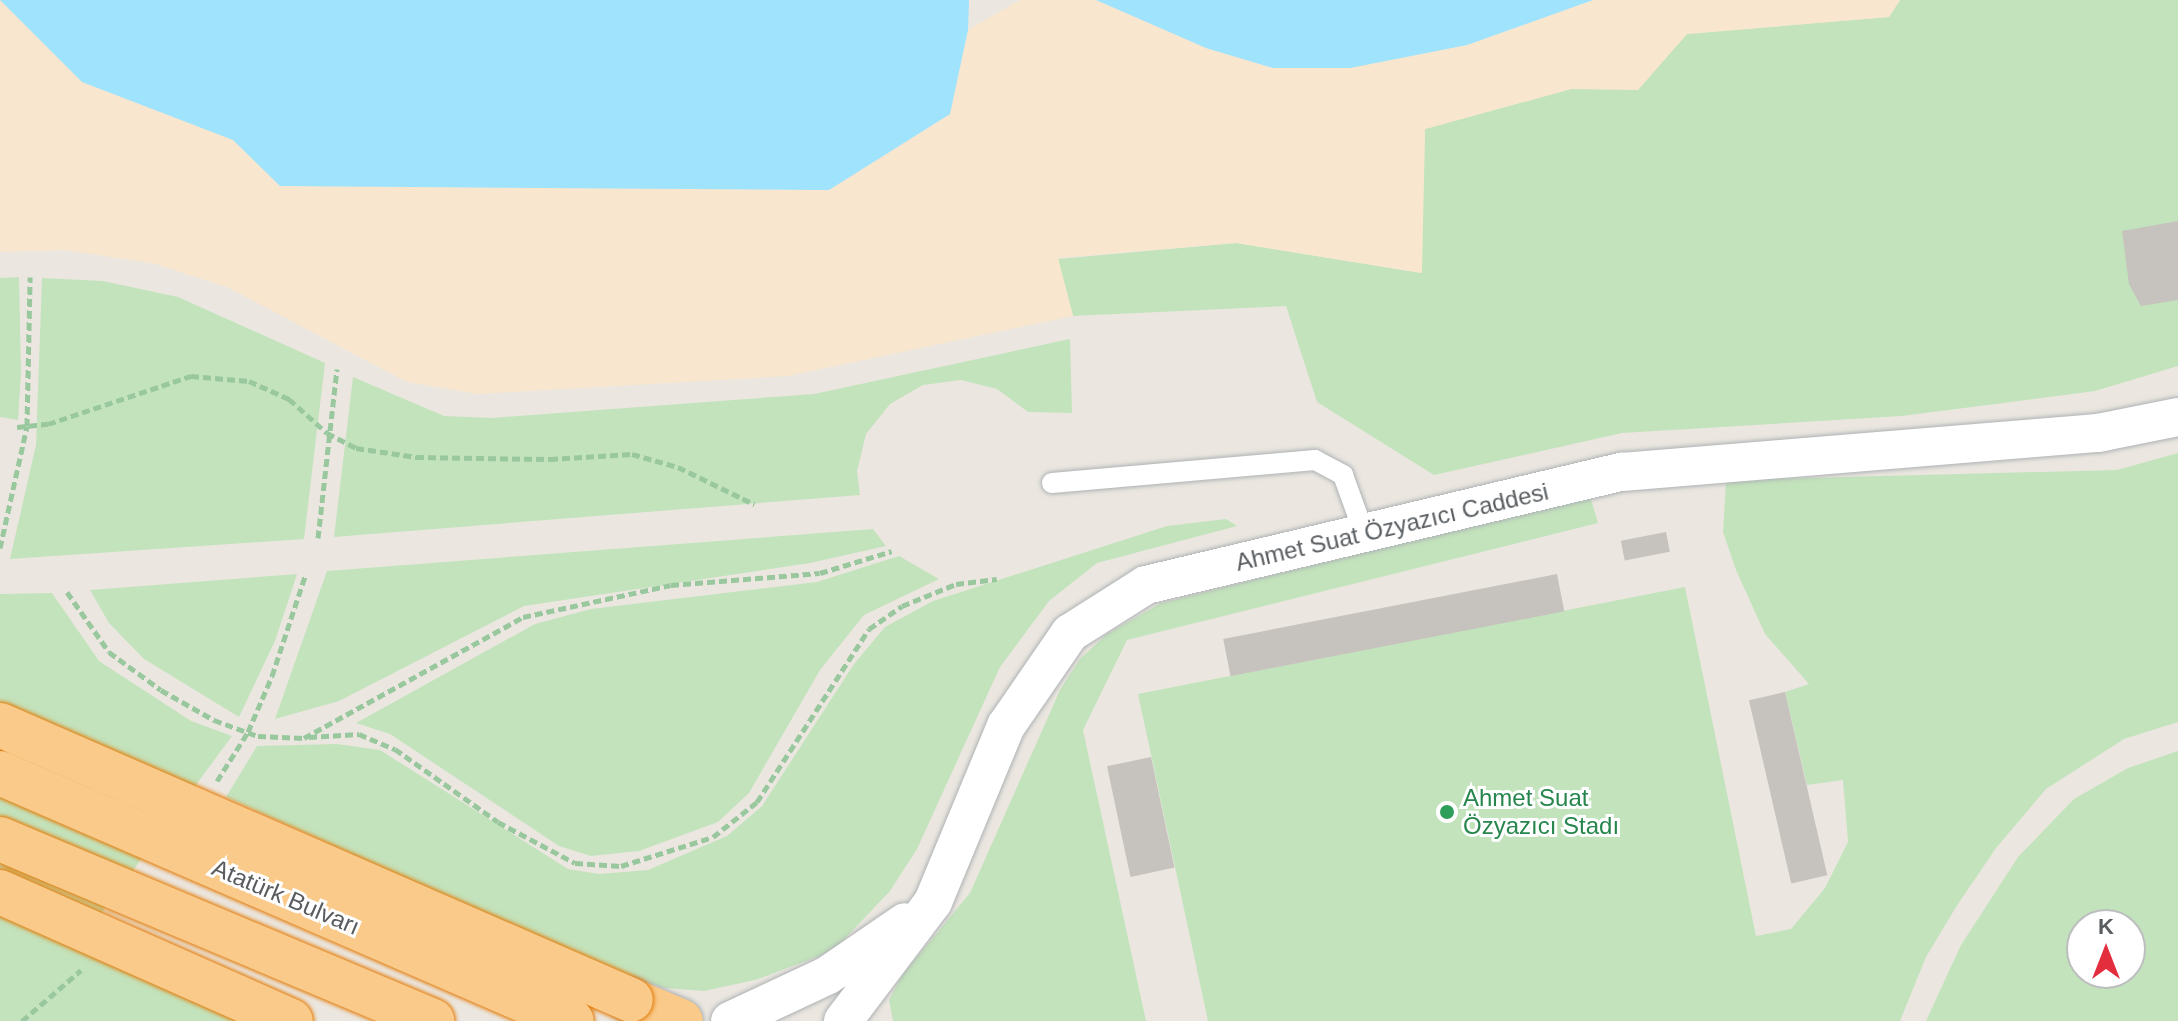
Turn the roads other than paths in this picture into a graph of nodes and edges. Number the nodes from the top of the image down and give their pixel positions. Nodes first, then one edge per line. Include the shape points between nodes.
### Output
1 (2178, 407) edge
2 (2178, 417) edge
3 (2098, 433) junction
4 (1052, 483) dead end
5 (1364, 533) junction
6 (0, 725) edge
7 (0, 773) edge
8 (0, 839) edge
9 (0, 892) edge
10 (933, 902) junction
11 (291, 1021) edge
12 (432, 1021) edge
13 (572, 1021) edge
14 (681, 1021) edge
15 (730, 1021) edge
16 (843, 1021) edge

1 - 3 lane
2 - 3 street, Ahmet Suat Özyazıcı Caddesi
3 - 5 street, Ahmet Suat Özyazıcı Caddesi via 1622,472
4 - 5 lane via 1315,460 1343,475
5 - 10 street, Ahmet Suat Özyazıcı Caddesi via 1146,585 1070,633 1006,726
6 - 14 highway, bridge
7 - 13 highway, Atatürk Bulvarı, bridge
8 - 12 highway, bridge
9 - 11 highway, bridge
10 - 15 street via 828,975
10 - 16 street, Ahmet Suat Özyazıcı Caddesi

